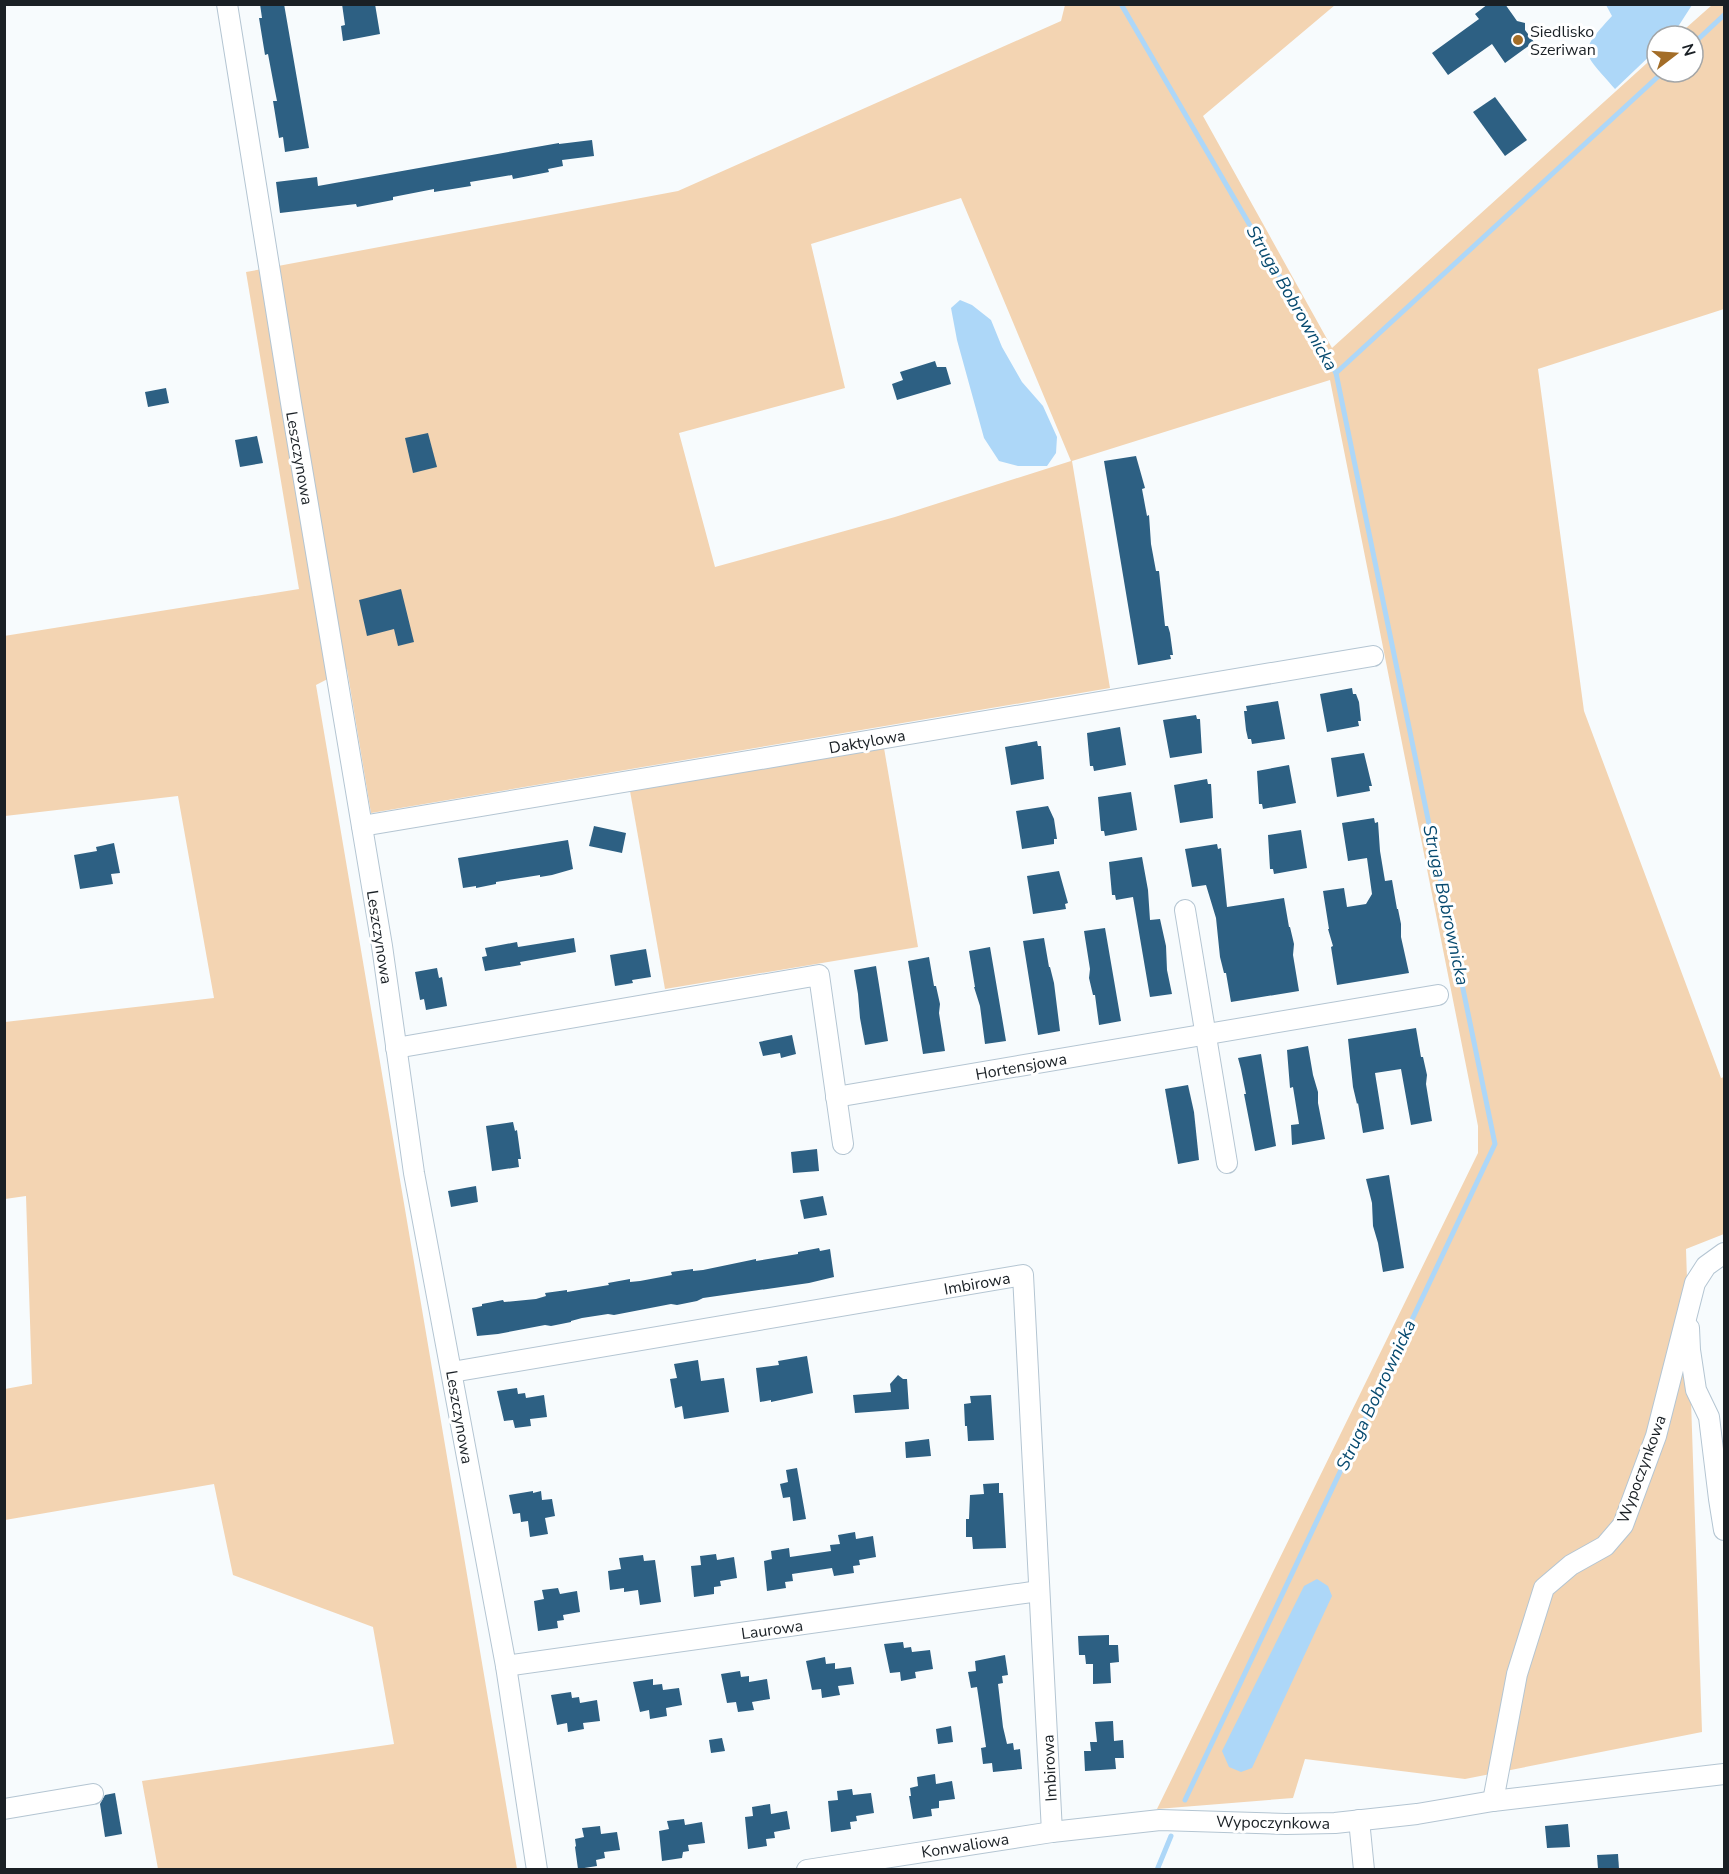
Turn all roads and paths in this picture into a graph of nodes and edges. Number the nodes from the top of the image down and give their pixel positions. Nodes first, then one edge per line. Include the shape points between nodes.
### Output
1 (227, 4) edge
2 (1373, 656) dead end
3 (362, 826) junction
4 (1185, 910) dead end
5 (1438, 995) dead end
6 (1206, 1035) junction
7 (396, 1048) junction
8 (836, 1096) junction
9 (843, 1144) dead end
10 (1227, 1163) dead end
11 (1725, 1253) edge
12 (1689, 1304) junction
13 (452, 1372) junction
14 (1725, 1530) edge
15 (1039, 1591) junction
16 (506, 1666) junction
17 (1725, 1774) edge
18 (93, 1794) dead end
19 (1493, 1801) junction
20 (4, 1809) edge
21 (1359, 1820) junction
22 (1052, 1832) junction
23 (537, 1869) edge
24 (807, 1869) edge
25 (1364, 1869) edge

1 - 3 street, Leszczynowa
2 - 3 street, Daktylowa
3 - 7 street, Leszczynowa
4 - 6 street
5 - 6 street, Hortensjowa
6 - 8 street, Hortensjowa
6 - 10 street
7 - 8 street via 819,975
7 - 13 street, Leszczynowa via 414,1173
8 - 9 street
11 - 12 street, Wypoczynkowa via 1706,1266 1695,1283
12 - 14 street via 1696,1390 1709,1417
12 - 19 street, Wypoczynkowa via 1656,1436 1623,1525 1605,1546 1571,1565 1544,1588 1516,1674
13 - 15 street, Imbirowa via 1023,1275
13 - 16 street, Leszczynowa
15 - 16 street, Laurowa
15 - 22 street, Imbirowa
16 - 23 street, Leszczynowa
17 - 19 street, Wypoczynkowa
18 - 20 street
19 - 21 street, Wypoczynkowa
21 - 22 street, Wypoczynkowa via 1286,1824 1160,1820
21 - 25 street
22 - 24 street, Konwaliowa

